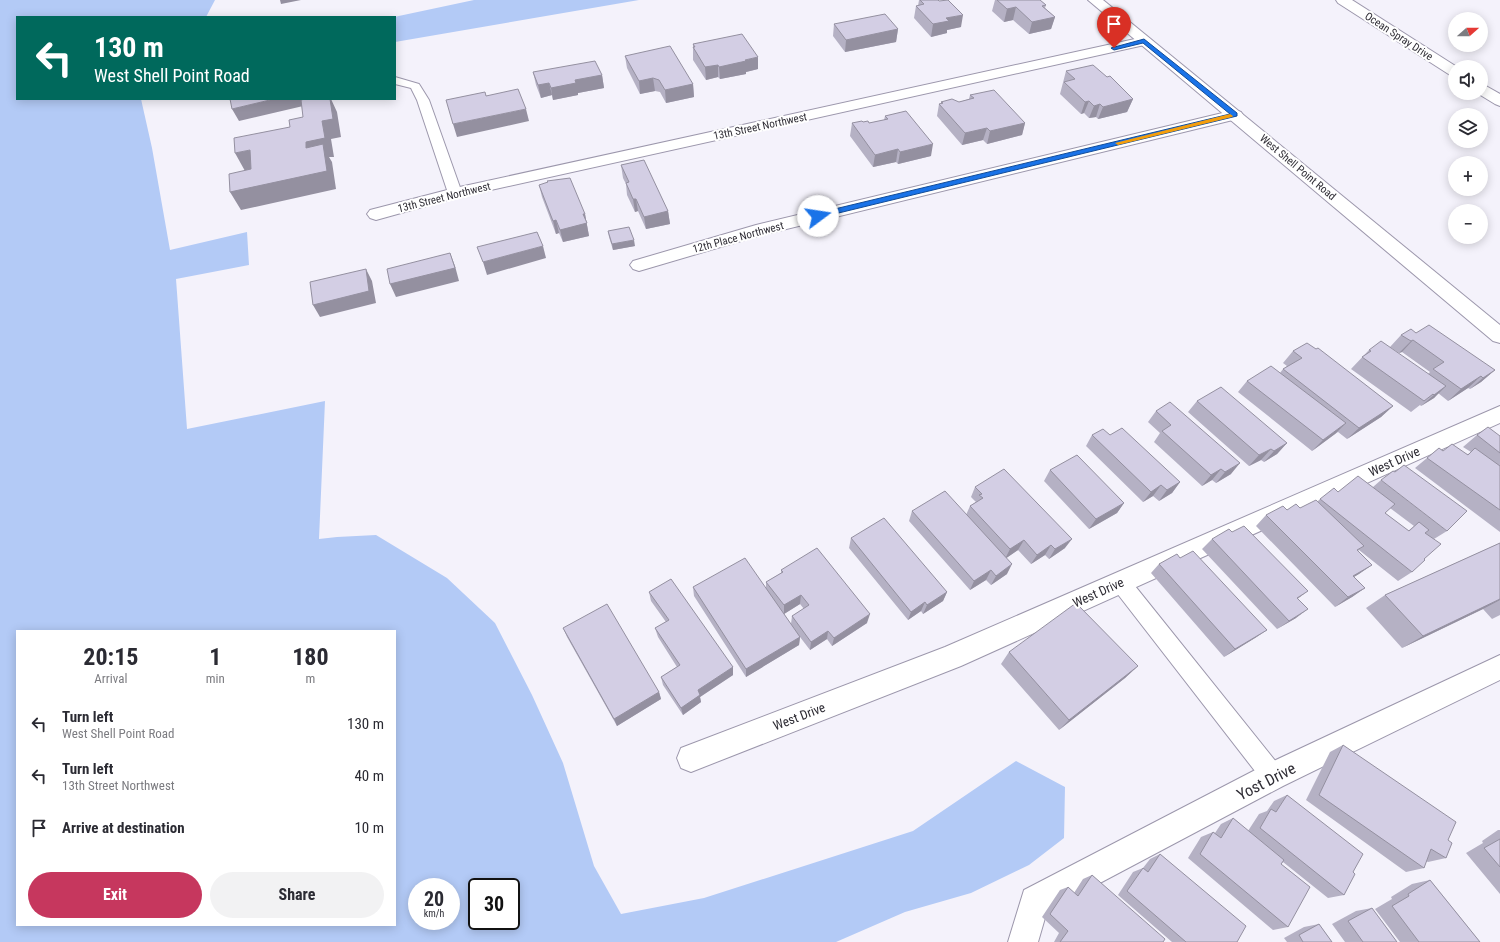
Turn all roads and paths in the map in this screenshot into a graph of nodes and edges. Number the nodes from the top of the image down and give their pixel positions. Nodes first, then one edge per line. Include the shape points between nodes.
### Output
1 (1095, 0) edge
2 (1343, 0) edge
3 (1144, 41) junction
4 (1448, 68) edge
5 (396, 80) edge
6 (1488, 93) edge
7 (1498, 99) edge
8 (1235, 115) junction
9 (455, 193) junction
10 (376, 214) dead end
11 (639, 265) dead end
12 (1500, 336) edge
13 (1500, 414) edge
14 (1120, 582) junction
15 (1500, 667) edge
16 (691, 758) dead end
17 (1273, 776) junction
18 (1024, 942) edge

1 - 3 street, West Shell Point Road
2 - 4 street, Ocean Spray Drive
3 - 8 street, West Shell Point Road
3 - 9 street, 13th Street Northwest
5 - 9 lane via 415,86 423,100
6 - 7 street
8 - 11 street, 12th Place Northwest via 756,231
8 - 12 street, West Shell Point Road
9 - 10 street, 13th Street Northwest
13 - 14 street, West Drive
14 - 16 street, West Drive via 952,657
14 - 17 lane
15 - 17 street, Yost Drive
17 - 18 street, Yost Drive via 1035,901

